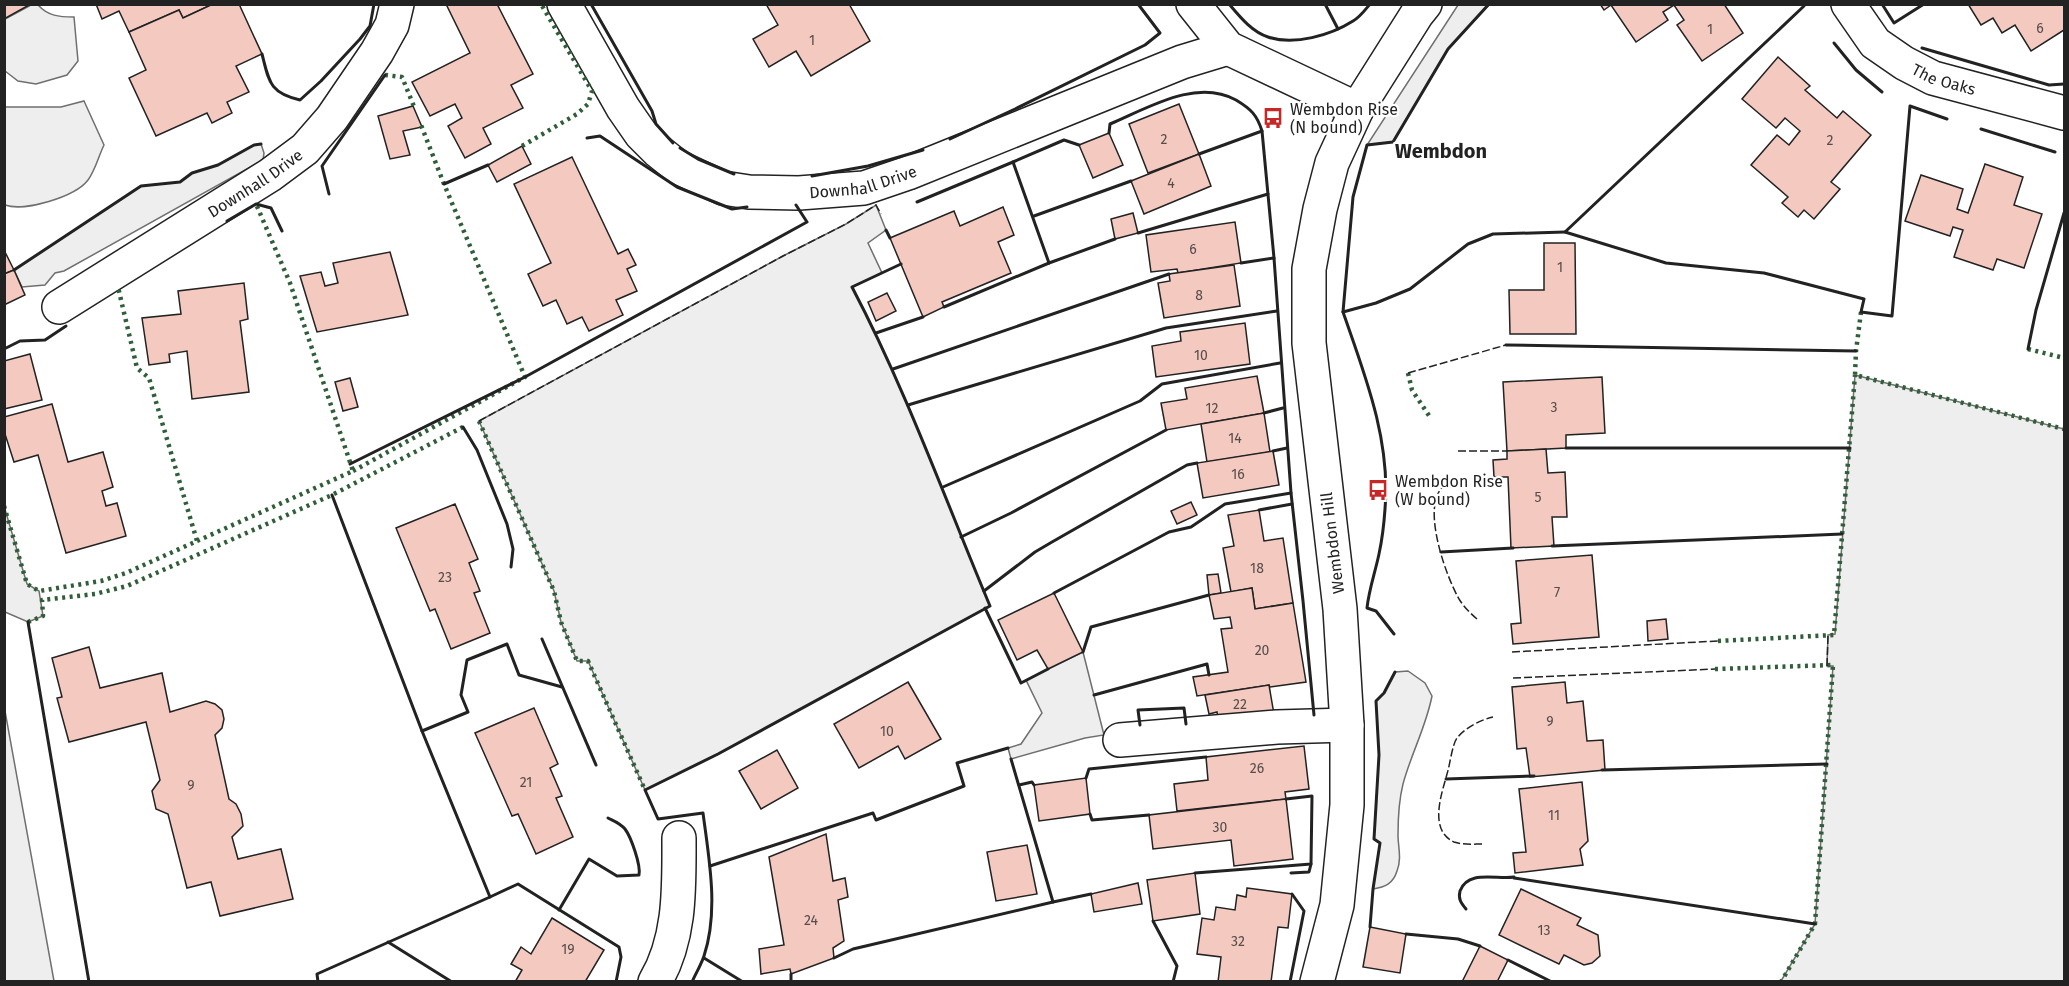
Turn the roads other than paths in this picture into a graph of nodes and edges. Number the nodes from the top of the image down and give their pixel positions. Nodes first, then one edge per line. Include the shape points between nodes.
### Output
1 (397, 4) edge
2 (564, 4) edge
3 (1193, 4) edge
4 (1425, 4) edge
5 (1848, 4) edge
6 (1228, 48) junction
7 (1357, 109) junction
8 (2064, 113) edge
9 (59, 307) dead end
10 (1347, 725) junction
11 (1120, 740) dead end
12 (679, 838) dead end
13 (655, 981) edge
14 (1317, 981) edge

1 - 9 street, Downhall Drive via 392,25 377,52 332,118 305,149
2 - 6 street, Downhall Drive via 623,108 658,152 678,167 723,188 749,192 864,188 1182,62
3 - 6 street
4 - 7 street, Wembdon Hill
5 - 8 street, The Oaks via 1875,43 1933,78
6 - 7 street
7 - 10 street, Wembdon Hill via 1332,163 1309,269 1309,342 1340,609
10 - 11 street
10 - 14 street, Wembdon Hill via 1347,805 1337,905
12 - 13 street via 679,902 673,937

